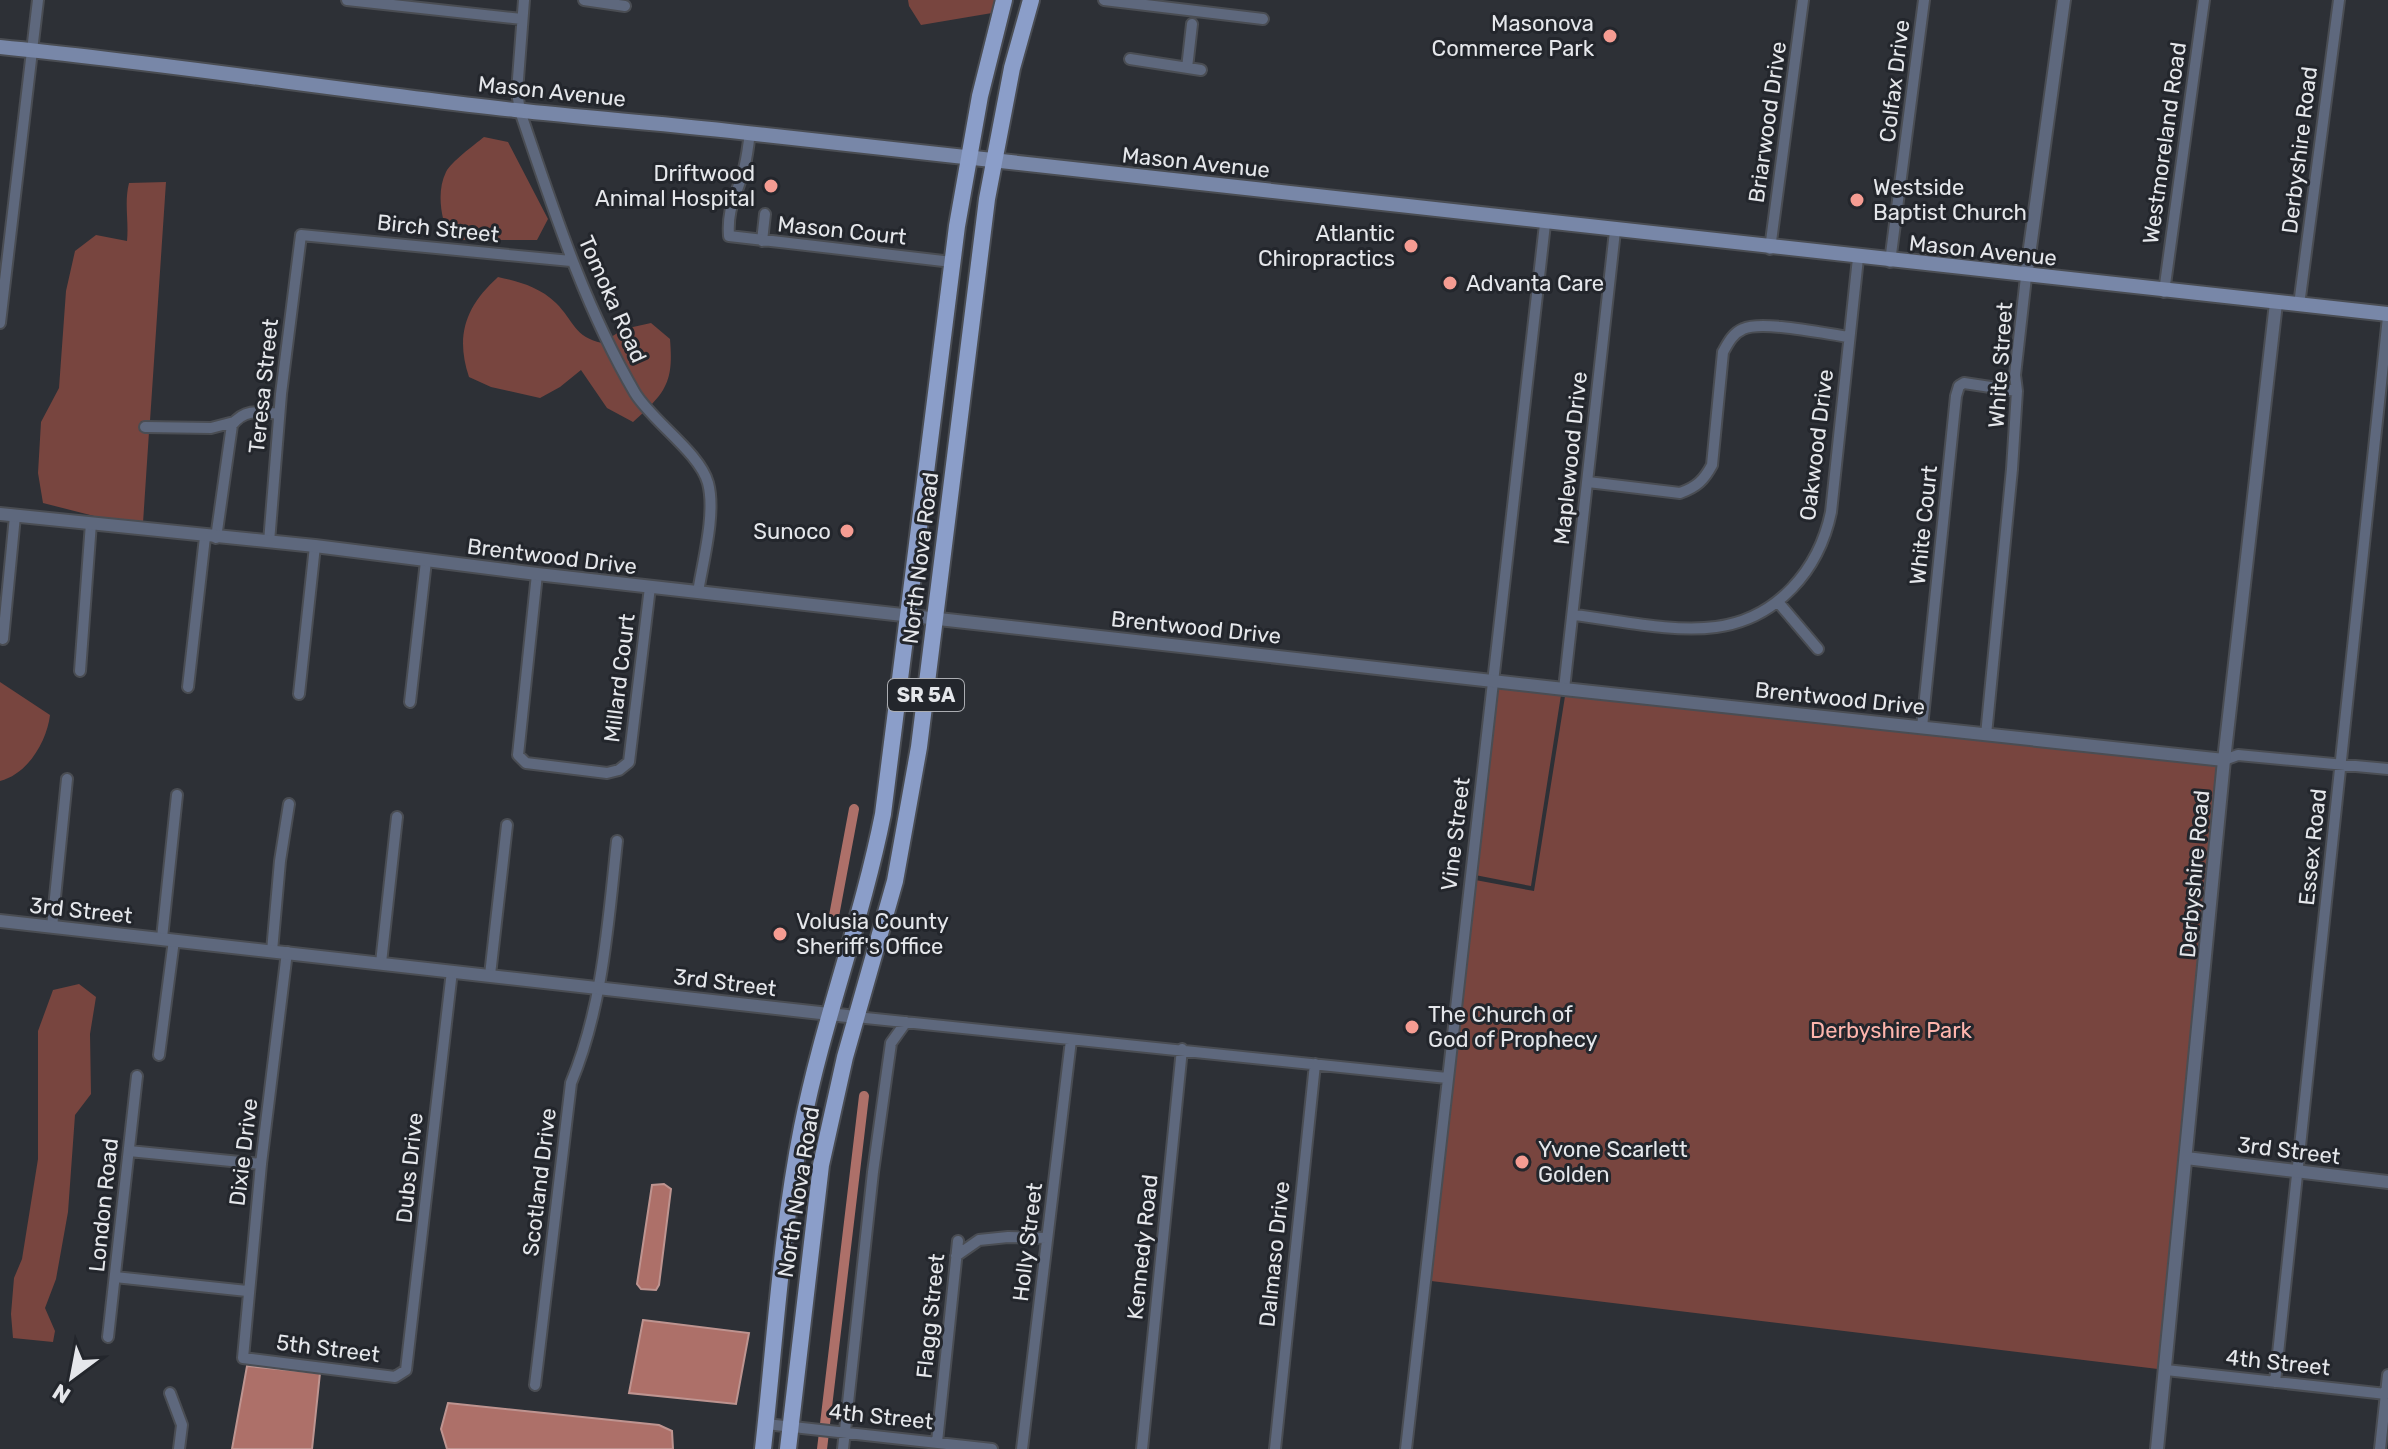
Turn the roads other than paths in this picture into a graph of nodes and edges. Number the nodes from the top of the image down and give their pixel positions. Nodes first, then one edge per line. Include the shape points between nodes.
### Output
1 (38, 0) edge
2 (347, 0) edge
3 (524, 0) edge
4 (584, 0) edge
5 (1004, 0) edge
6 (1031, 0) edge
7 (1104, 0) edge
8 (1803, 0) edge
9 (1924, 0) edge
10 (2064, 0) edge
11 (2204, 0) edge
12 (2339, 0) edge
13 (625, 6) dead end
14 (522, 19) junction
15 (1263, 19) dead end
16 (1192, 24) dead end
17 (0, 47) edge
18 (31, 50) junction
19 (1130, 59) dead end
20 (1187, 68) junction
21 (1201, 70) dead end
22 (520, 111) junction
23 (750, 133) junction
24 (967, 160) junction
25 (993, 163) junction
26 (765, 214) dead end
27 (1545, 224) junction
28 (1615, 231) junction
29 (301, 235) joint
30 (762, 241) junction
31 (1770, 249) junction
32 (1858, 258) junction
33 (571, 261) junction
34 (952, 262) junction
35 (1890, 262) junction
36 (2026, 277) junction
37 (2164, 292) junction
38 (2276, 303) junction
39 (2299, 305) junction
40 (2388, 315) edge
41 (0, 323) edge
42 (1849, 337) junction
43 (2017, 391) junction
44 (279, 414) junction
45 (234, 422) junction
46 (933, 426) junction
47 (145, 427) dead end
48 (952, 474) junction
49 (1588, 482) junction
50 (0, 514) edge
51 (15, 516) junction
52 (91, 523) junction
53 (211, 537) junction
54 (269, 542) junction
55 (315, 546) junction
56 (426, 561) junction
57 (537, 574) junction
58 (650, 587) junction
59 (698, 592) junction
60 (1778, 602) junction
61 (910, 615) junction
62 (1574, 615) junction
63 (935, 618) junction
64 (2, 624) edge
65 (3, 639) dead end
66 (1818, 649) dead end
67 (80, 671) dead end
68 (1492, 681) junction
69 (188, 687) dead end
70 (1564, 689) junction
71 (299, 694) dead end
72 (410, 702) dead end
73 (1922, 727) junction
74 (1986, 735) junction
75 (2224, 760) junction
76 (2341, 764) junction
77 (2388, 769) edge
78 (67, 779) dead end
79 (177, 795) dead end
80 (289, 804) dead end
81 (397, 817) dead end
82 (507, 825) dead end
83 (617, 841) dead end
84 (0, 921) edge
85 (52, 927) junction
86 (0, 929) edge
87 (168, 939) junction
88 (272, 951) junction
89 (287, 952) junction
90 (381, 963) junction
91 (452, 971) junction
92 (490, 975) junction
93 (600, 987) junction
94 (830, 1015) junction
95 (856, 1017) junction
96 (877, 1019) junction
97 (906, 1022) junction
98 (1071, 1040) junction
99 (891, 1043) junction
100 (1182, 1049) junction
101 (159, 1055) dead end
102 (1315, 1064) junction
103 (137, 1076) dead end
104 (1447, 1078) junction
105 (129, 1151) junction
106 (2186, 1158) junction
107 (261, 1164) junction
108 (2299, 1172) junction
109 (2388, 1182) edge
110 (1047, 1238) junction
111 (958, 1241) dead end
112 (956, 1256) junction
113 (115, 1277) junction
114 (247, 1291) junction
115 (108, 1337) dead end
116 (243, 1358) joint
117 (406, 1370) joint
118 (2166, 1370) junction
119 (2388, 1375) edge
120 (2275, 1382) junction
121 (535, 1385) dead end
122 (170, 1393) dead end
123 (2386, 1394) junction
124 (766, 1424) junction
125 (797, 1427) junction
126 (845, 1432) junction
127 (937, 1442) junction
128 (179, 1449) edge
129 (763, 1449) edge
130 (788, 1449) edge
131 (843, 1449) edge
132 (992, 1449) edge
133 (1022, 1449) edge
134 (1142, 1449) edge
135 (1275, 1449) edge
136 (1406, 1449) edge
137 (2157, 1449) edge
138 (2380, 1449) edge

1 - 18 street
2 - 14 street
3 - 14 street, Tomoka Road
4 - 13 street
5 - 24 main road, North Nova Road / SR 5A
6 - 25 main road, North Nova Road / SR 5A
7 - 15 street
8 - 31 street, Briarwood Drive
9 - 35 street, Colfax Drive
10 - 36 street, White Street
11 - 37 street, Westmoreland Road
12 - 39 street, Derbyshire Road
14 - 22 street, Tomoka Road
16 - 20 street
17 - 18 main road, Mason Avenue
18 - 22 main road, Mason Avenue
18 - 41 street
19 - 20 street
20 - 21 street
22 - 23 main road, Mason Avenue
22 - 33 street, Tomoka Road
23 - 24 main road, Mason Avenue
23 - 30 street, Mason Court via 727,219 729,236
24 - 25 main road, Mason Avenue
24 - 34 main road, North Nova Road / SR 5A
25 - 27 main road, Mason Avenue
25 - 48 main road, North Nova Road / SR 5A
26 - 30 street
27 - 28 main road, Mason Avenue
27 - 68 street, Vine Street
28 - 31 main road, Mason Avenue
28 - 49 street, Maplewood Drive
29 - 33 street, Birch Street
29 - 44 street, Teresa Street
30 - 34 street, Mason Court
31 - 32 main road, Mason Avenue
32 - 35 main road, Mason Avenue
32 - 42 street, Oakwood Drive
33 - 59 street, Tomoka Road via 637,397 708,481 711,506
34 - 46 main road, North Nova Road / SR 5A
35 - 36 main road, Mason Avenue
36 - 37 main road, Mason Avenue
36 - 43 street, White Street
37 - 38 main road, Mason Avenue
38 - 39 main road, Mason Avenue
38 - 75 street, Derbyshire Road
39 - 40 main road, Mason Avenue
40 - 76 street, Essex Road
42 - 49 street via 1766,326 1743,329 1723,352 1712,465 1704,479 1680,493
42 - 60 street, Oakwood Drive via 1826,533 1807,571
43 - 73 street, White Court via 1964,383 1956,396
43 - 74 street, White Street
44 - 45 street via 251,411
44 - 54 street, Teresa Street
45 - 47 street via 211,428
45 - 53 street
46 - 48 main road via 942,460
46 - 61 main road, North Nova Road / SR 5A
48 - 63 main road, North Nova Road / SR 5A
49 - 62 street, Maplewood Drive
50 - 51 street, Brentwood Drive
51 - 52 street, Brentwood Drive
51 - 64 street
52 - 53 street, Brentwood Drive
52 - 67 street
53 - 54 street, Brentwood Drive
53 - 69 street
54 - 55 street, Brentwood Drive
55 - 56 street, Brentwood Drive
55 - 71 street
56 - 57 street, Brentwood Drive
56 - 72 street
57 - 58 street, Brentwood Drive
57 - 58 street, Millard Court via 518,755 526,763 607,773 629,762
58 - 59 street, Brentwood Drive
59 - 61 street, Brentwood Drive
60 - 62 street, Oakwood Drive via 1736,623 1715,627
60 - 66 street
61 - 63 street, Brentwood Drive
61 - 94 main road, North Nova Road / SR 5A via 877,842
62 - 70 street, Maplewood Drive
63 - 68 street, Brentwood Drive
63 - 95 main road, North Nova Road / SR 5A via 901,851
64 - 65 street
68 - 70 street, Brentwood Drive
68 - 104 street, Vine Street
70 - 73 street, Brentwood Drive
73 - 74 street, Brentwood Drive
74 - 75 street, Brentwood Drive
75 - 76 street, Brentwood Drive via 2238,755
75 - 106 street, Derbyshire Road
76 - 77 street, Brentwood Drive
76 - 108 street, Essex Road
78 - 85 street
79 - 87 street
80 - 88 street
81 - 90 street
82 - 92 street
83 - 93 street, Scotland Drive
84 - 85 street, 3rd Street
84 - 86 street
85 - 87 street, 3rd Street
87 - 88 street, 3rd Street
87 - 101 street
88 - 89 street, 3rd Street
89 - 90 street, 3rd Street
89 - 107 street, Dixie Drive
90 - 91 street, 3rd Street
91 - 92 street, 3rd Street
91 - 117 street, Dubs Drive
92 - 93 street, 3rd Street
93 - 94 street, 3rd Street
93 - 121 street, Scotland Drive via 571,1083
94 - 95 street, 3rd Street
94 - 124 main road, North Nova Road / SR 5A via 795,1163
95 - 96 street, 3rd Street
95 - 125 main road, North Nova Road / SR 5A via 821,1165
96 - 97 street, 3rd Street
96 - 99 street
97 - 98 street, 3rd Street
97 - 99 street
98 - 100 street, 3rd Street
98 - 110 street, Holly Street
99 - 126 street
100 - 102 street, 3rd Street
100 - 134 street, Kennedy Road
102 - 104 street, 3rd Street
102 - 135 street, Dalmaso Drive
103 - 105 street, London Road
104 - 136 street, Vine Street
105 - 107 street
105 - 113 street, London Road
106 - 108 street, 3rd Street
106 - 118 street, Derbyshire Road
107 - 114 street, Dixie Drive
108 - 109 street, 3rd Street
108 - 120 street, Essex Road
110 - 112 street via 979,1240
110 - 133 street, Holly Street
111 - 112 street, Flagg Street
112 - 127 street, Flagg Street
113 - 114 street
113 - 115 street, London Road
114 - 116 street, Dixie Drive
116 - 117 street, 5th Street via 395,1377
118 - 120 street, 4th Street
118 - 137 street, Derbyshire Road
119 - 123 street
120 - 123 street, 4th Street
122 - 128 street via 182,1425
123 - 138 street
124 - 125 street, 4th Street
124 - 129 main road, North Nova Road / SR 5A
125 - 126 street, 4th Street
125 - 130 main road, North Nova Road / SR 5A
126 - 127 street, 4th Street
126 - 131 street
127 - 132 street, 4th Street

